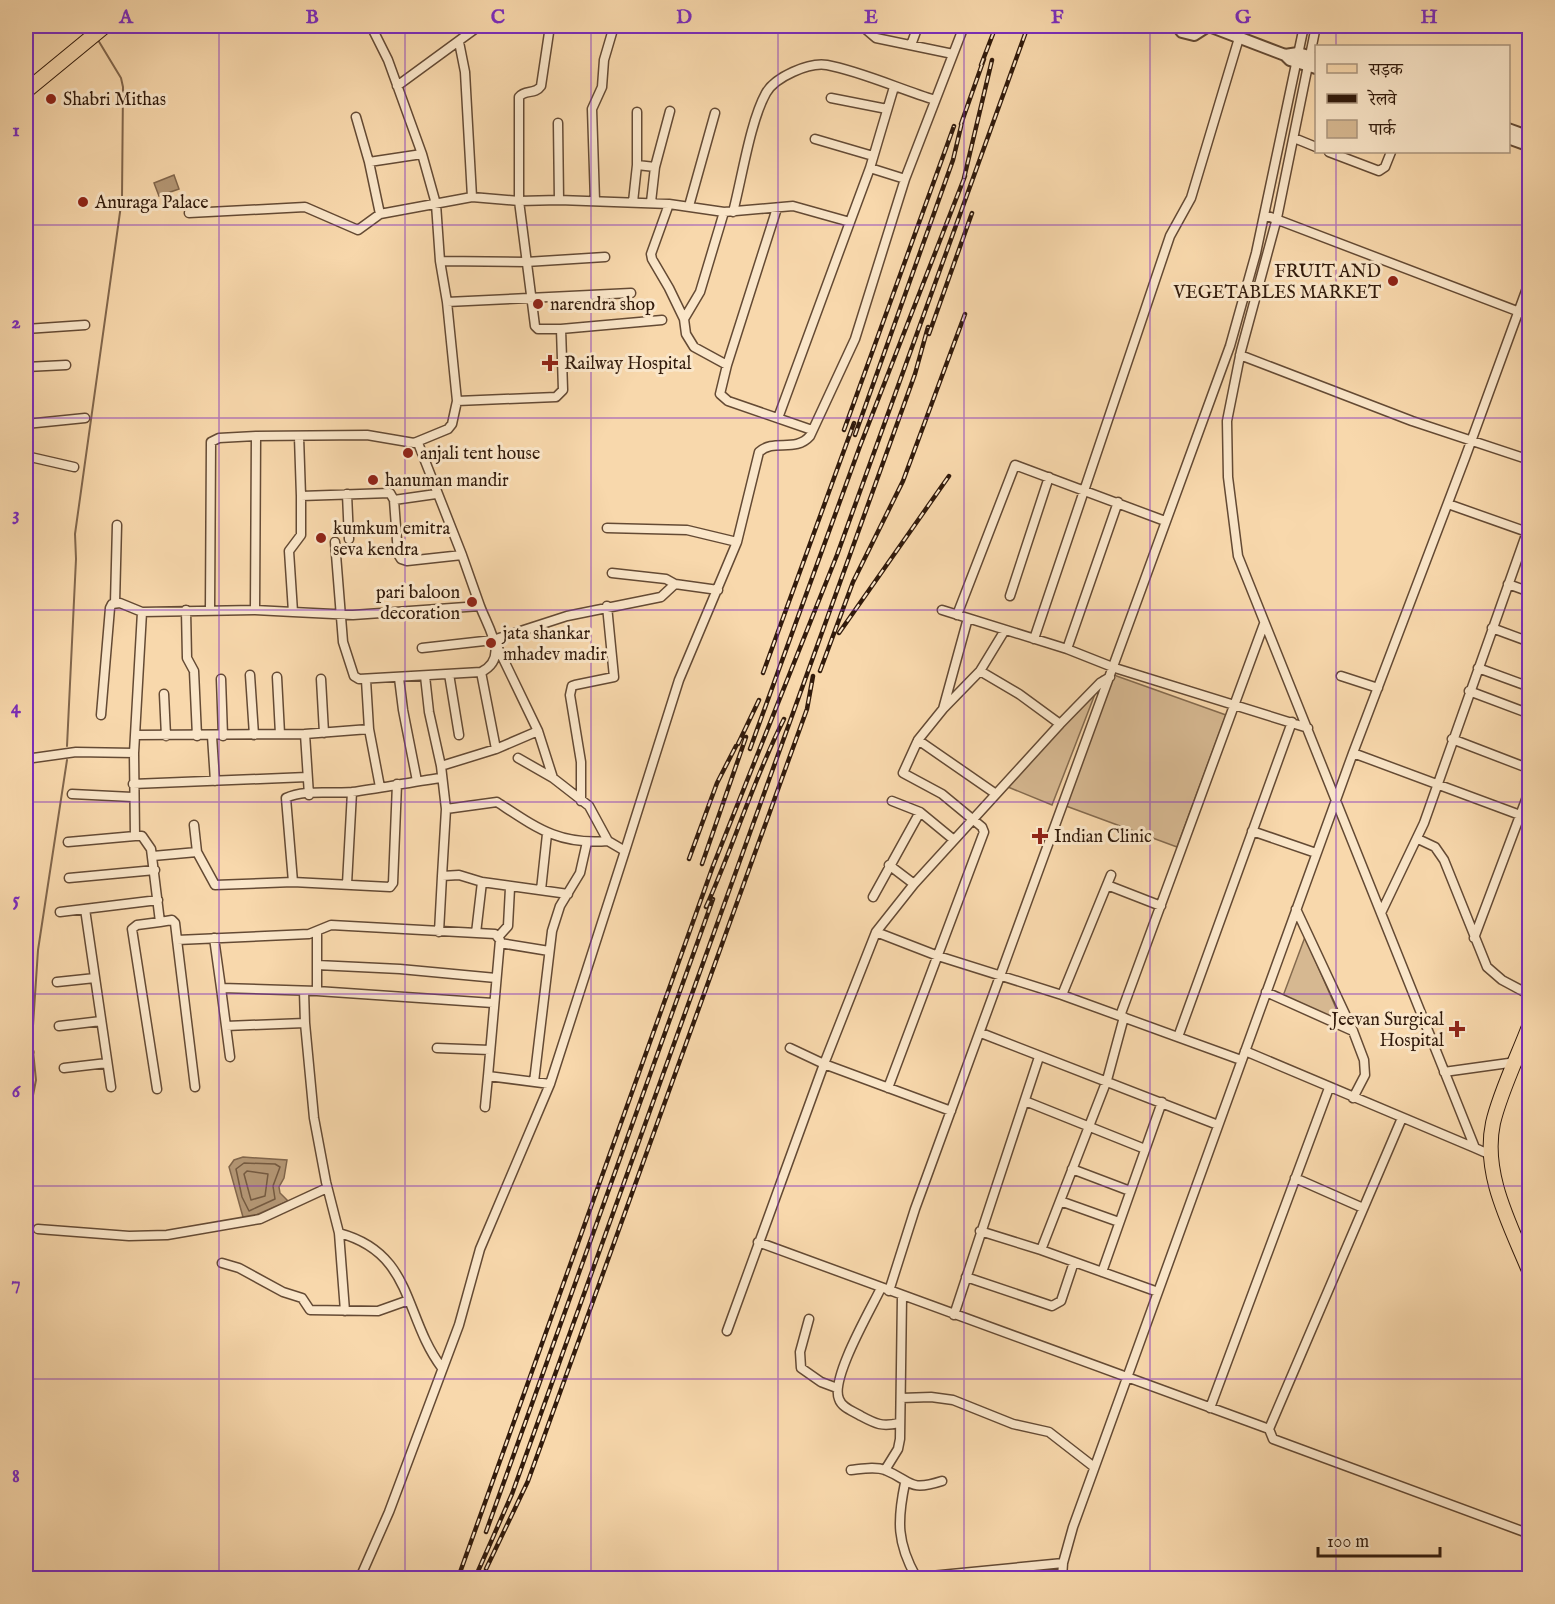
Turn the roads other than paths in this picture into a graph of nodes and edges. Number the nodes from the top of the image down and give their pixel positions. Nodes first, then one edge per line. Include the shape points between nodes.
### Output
1 (105, 26) edge
2 (371, 26) edge
3 (479, 26) edge
4 (550, 26) edge
5 (614, 26) edge
6 (862, 26) edge
7 (918, 26) edge
8 (964, 26) edge
9 (1177, 26) edge
10 (1208, 26) edge
11 (1304, 26) edge
12 (1316, 26) edge
13 (1239, 38) junction
14 (459, 42) junction
15 (911, 45) junction
16 (953, 54) junction
17 (1297, 58) junction
18 (1313, 62) edge
19 (397, 86) junction
20 (894, 87) junction
21 (26, 91) edge
22 (831, 98) dead end
23 (935, 100) junction
24 (887, 110) junction
25 (670, 111) dead end
26 (637, 112) dead end
27 (715, 113) dead end
28 (356, 117) dead end
29 (558, 123) dead end
30 (1510, 129) edge
31 (1530, 137) edge
32 (1294, 138) junction
33 (1510, 138) edge
34 (815, 139) dead end
35 (1315, 146) edge
36 (1530, 146) edge
37 (1332, 153) edge
38 (1391, 153) edge
39 (422, 154) junction
40 (873, 156) junction
41 (369, 162) junction
42 (637, 165) junction
43 (655, 167) junction
44 (870, 168) junction
45 (905, 179) junction
46 (472, 197) junction
47 (559, 200) junction
48 (519, 201) junction
49 (595, 201) junction
50 (633, 202) junction
51 (651, 202) junction
52 (436, 204) junction
53 (669, 204) junction
54 (689, 206) junction
55 (777, 208) junction
56 (729, 212) junction
57 (189, 213) dead end
58 (380, 214) junction
59 (1265, 215) junction
60 (1277, 218) junction
61 (850, 222) junction
62 (605, 257) dead end
63 (440, 261) junction
64 (526, 262) junction
65 (1530, 280) edge
66 (631, 293) dead end
67 (530, 297) junction
68 (447, 302) junction
69 (1518, 312) junction
70 (1530, 316) edge
71 (662, 320) dead end
72 (684, 320) junction
73 (85, 325) dead end
74 (26, 329) edge
75 (561, 329) junction
76 (1230, 346) junction
77 (1241, 353) junction
78 (66, 365) dead end
79 (727, 365) junction
80 (26, 367) edge
81 (457, 401) junction
82 (85, 418) dead end
83 (778, 418) junction
84 (26, 424) edge
85 (812, 430) junction
86 (256, 436) junction
87 (299, 437) junction
88 (1472, 440) junction
89 (418, 443) junction
90 (26, 456) edge
91 (1530, 460) edge
92 (74, 467) dead end
93 (1049, 477) junction
94 (1085, 489) junction
95 (346, 494) junction
96 (436, 494) junction
97 (301, 496) junction
98 (394, 500) junction
99 (1118, 502) junction
100 (1448, 504) junction
101 (1165, 521) junction
102 (117, 525) dead end
103 (607, 528) dead end
104 (1528, 532) edge
105 (349, 539) dead end
106 (335, 542) dead end
107 (737, 542) junction
108 (462, 555) junction
109 (612, 573) dead end
110 (675, 584) junction
111 (1508, 584) junction
112 (718, 590) junction
113 (1530, 592) edge
114 (1010, 596) dead end
115 (115, 603) junction
116 (480, 606) junction
117 (607, 606) junction
118 (186, 610) junction
119 (210, 610) junction
120 (255, 610) junction
121 (942, 610) dead end
122 (142, 612) junction
123 (293, 612) junction
124 (341, 615) junction
125 (957, 615) junction
126 (968, 618) junction
127 (1264, 624) junction
128 (1492, 628) junction
129 (1005, 630) junction
130 (1034, 639) junction
131 (1530, 642) edge
132 (495, 643) junction
133 (422, 648) dead end
134 (1067, 649) junction
135 (1478, 668) junction
136 (980, 671) junction
137 (481, 672) junction
138 (1112, 672) junction
139 (448, 674) junction
140 (250, 675) dead end
141 (426, 676) junction
142 (1341, 676) dead end
143 (277, 677) dead end
144 (399, 678) junction
145 (221, 679) dead end
146 (321, 679) dead end
147 (366, 680) junction
148 (1530, 687) edge
149 (1377, 688) junction
150 (1469, 691) junction
151 (164, 694) dead end
152 (1235, 704) junction
153 (943, 709) junction
154 (1530, 714) edge
155 (101, 715) dead end
156 (1292, 722) junction
157 (1060, 724) junction
158 (1308, 728) junction
159 (369, 729) junction
160 (538, 731) junction
161 (324, 733) junction
162 (280, 734) junction
163 (305, 734) junction
164 (135, 735) junction
165 (166, 735) junction
166 (254, 735) junction
167 (459, 735) dead end
168 (197, 736) junction
169 (212, 736) junction
170 (224, 736) junction
171 (1452, 739) junction
172 (918, 740) junction
173 (496, 749) junction
174 (134, 753) junction
175 (1353, 753) junction
176 (26, 759) edge
177 (518, 759) dead end
178 (441, 766) junction
179 (1530, 769) edge
180 (307, 777) junction
181 (553, 777) junction
182 (441, 778) junction
183 (215, 781) junction
184 (417, 781) junction
185 (133, 784) junction
186 (397, 784) junction
187 (1436, 784) junction
188 (380, 787) junction
189 (1530, 789) edge
190 (352, 792) junction
191 (72, 794) dead end
192 (996, 794) junction
193 (309, 795) junction
194 (132, 797) junction
195 (1336, 799) junction
196 (581, 801) junction
197 (892, 801) dead end
198 (446, 809) junction
199 (920, 812) junction
200 (1520, 815) junction
201 (973, 820) junction
202 (194, 825) dead end
203 (1252, 831) junction
204 (547, 834) junction
205 (135, 836) junction
206 (1418, 839) junction
207 (954, 840) junction
208 (608, 841) junction
209 (68, 842) dead end
210 (587, 842) junction
211 (625, 851) junction
212 (197, 852) junction
213 (1316, 853) junction
214 (153, 856) junction
215 (890, 865) junction
216 (155, 870) junction
217 (1111, 875) dead end
218 (442, 876) junction
219 (69, 878) dead end
220 (293, 882) junction
221 (482, 882) junction
222 (347, 884) junction
223 (914, 884) junction
224 (1107, 885) junction
225 (510, 888) junction
226 (541, 890) junction
227 (567, 894) junction
228 (873, 897) dead end
229 (158, 900) junction
230 (1161, 906) junction
231 (85, 909) junction
232 (1296, 909) junction
233 (60, 912) dead end
234 (1381, 913) junction
235 (160, 922) junction
236 (317, 932) junction
237 (439, 932) junction
238 (876, 932) junction
239 (476, 933) junction
240 (214, 938) junction
241 (1473, 938) junction
242 (177, 940) junction
243 (499, 940) junction
244 (549, 951) junction
245 (938, 956) junction
246 (317, 965) junction
247 (95, 978) junction
248 (496, 978) junction
249 (1000, 978) junction
250 (57, 982) dead end
251 (221, 988) junction
252 (304, 991) junction
253 (317, 991) junction
254 (1266, 992) junction
255 (1530, 994) edge
256 (1062, 995) junction
257 (493, 1003) junction
258 (1122, 1017) junction
259 (101, 1021) junction
260 (304, 1023) junction
261 (1530, 1023) edge
262 (58, 1026) dead end
263 (226, 1026) junction
264 (1353, 1031) junction
265 (981, 1033) junction
266 (1178, 1037) junction
267 (437, 1048) dead end
268 (790, 1048) dead end
269 (1530, 1048) edge
270 (490, 1050) junction
271 (1243, 1056) junction
272 (230, 1057) dead end
273 (1039, 1057) junction
274 (1516, 1062) junction
275 (107, 1063) junction
276 (824, 1064) junction
277 (64, 1068) dead end
278 (1444, 1072) junction
279 (488, 1076) junction
280 (1107, 1080) junction
281 (534, 1082) junction
282 (550, 1084) junction
283 (111, 1087) dead end
284 (195, 1087) dead end
285 (888, 1088) junction
286 (1329, 1088) junction
287 (157, 1089) dead end
288 (1353, 1098) junction
289 (1024, 1101) junction
290 (1162, 1102) junction
291 (485, 1107) dead end
292 (951, 1112) junction
293 (1402, 1118) junction
294 (1089, 1125) junction
295 (1218, 1125) junction
296 (1475, 1148) junction
297 (1145, 1149) junction
298 (1492, 1149) junction
299 (1072, 1169) junction
300 (1295, 1178) junction
301 (327, 1188) junction
302 (1130, 1191) junction
303 (1060, 1201) junction
304 (1363, 1208) junction
305 (1119, 1222) junction
306 (38, 1229) dead end
307 (980, 1231) junction
308 (339, 1233) junction
309 (758, 1242) junction
310 (1041, 1250) junction
311 (1074, 1262) junction
312 (222, 1263) dead end
313 (1102, 1272) junction
314 (1530, 1273) edge
315 (966, 1277) junction
316 (885, 1290) junction
317 (1158, 1292) junction
318 (902, 1296) junction
319 (410, 1300) junction
320 (345, 1311) junction
321 (954, 1315) junction
322 (809, 1319) dead end
323 (727, 1331) dead end
324 (442, 1368) junction
325 (1127, 1378) junction
326 (837, 1388) junction
327 (901, 1398) junction
328 (1210, 1408) junction
329 (899, 1423) junction
330 (1269, 1429) junction
331 (1095, 1467) junction
332 (851, 1470) dead end
333 (885, 1470) junction
334 (942, 1481) dead end
335 (905, 1483) junction
336 (1530, 1534) edge
337 (1063, 1563) junction
338 (360, 1578) edge
339 (913, 1578) edge
340 (1062, 1578) edge

1 - 21 main road
2 - 19 street
3 - 14 street
4 - 48 street via 541,86 519,97
5 - 49 street via 604,60 602,87 592,109
6 - 15 street via 876,38
7 - 15 street
8 - 16 street
9 - 10 street via 1194,35
10 - 13 street
11 - 17 street
12 - 18 street
13 - 17 street
13 - 94 street via 1191,198 1170,236
14 - 19 street
14 - 46 street via 465,72
15 - 16 street
16 - 23 street
17 - 18 street
17 - 59 street
18 - 32 street
19 - 39 street
20 - 23 street
20 - 24 street
20 - 56 street via 825,65 792,74 774,84 766,93
22 - 24 street
23 - 45 street
24 - 40 street
25 - 43 street
26 - 42 street
27 - 54 street
28 - 41 street
29 - 47 street
30 - 31 street
32 - 35 street
32 - 60 street
33 - 36 street
34 - 40 street
37 - 38 street via 1379,171
39 - 41 street
39 - 52 street
40 - 44 street
41 - 58 street
42 - 43 street
42 - 50 street
43 - 51 street
44 - 45 street
44 - 61 street
45 - 85 street via 855,339
46 - 48 street
46 - 52 street
47 - 48 street
47 - 49 street
48 - 64 street
49 - 50 street
50 - 51 street
51 - 53 street
52 - 58 street
52 - 63 street
53 - 54 street
53 - 72 street via 651,254
54 - 56 street
55 - 56 street
55 - 61 street via 794,206
55 - 79 street
56 - 72 street via 700,292
57 - 58 street via 306,207 358,230
59 - 60 street
59 - 76 street
60 - 69 street
60 - 77 street
61 - 83 street
62 - 64 street
63 - 64 street
63 - 68 street
64 - 67 street
65 - 69 street
66 - 67 street
67 - 68 street
67 - 75 street via 538,329
68 - 81 street
69 - 70 street
69 - 88 street
71 - 75 street
72 - 79 street via 694,347
73 - 74 street
75 - 81 street via 561,395
76 - 77 street
76 - 101 street
77 - 88 street via 1370,405
77 - 127 street via 1227,421 1228,477 1238,556
78 - 80 street
79 - 83 street via 720,394
81 - 89 street via 448,429
82 - 84 street
83 - 85 street
85 - 107 street via 804,443 767,446 759,452
86 - 87 street
86 - 119 street via 211,442
86 - 120 street
87 - 89 street via 367,435
87 - 97 street
88 - 91 street
88 - 100 street
89 - 96 street
90 - 92 street
93 - 94 street
93 - 114 street
93 - 125 street via 1015,465
94 - 99 street
94 - 130 street
95 - 97 street
95 - 98 street via 390,493
95 - 105 street
96 - 98 street
96 - 108 street
97 - 123 street via 301,535 289,551
98 - 108 street via 401,559
99 - 101 street
99 - 134 street
100 - 104 street
100 - 149 street
101 - 138 street
102 - 115 street
103 - 107 street via 687,530
104 - 111 street
106 - 124 street
107 - 112 street
108 - 116 street
109 - 110 street via 666,579
110 - 112 street
110 - 117 street via 661,597
111 - 113 street
111 - 128 street
112 - 211 street via 679,680
115 - 122 street
115 - 155 street via 110,608
116 - 124 street
116 - 132 street
117 - 132 street via 539,623
117 - 196 street via 614,676 572,686 570,695 581,762
118 - 119 street
118 - 122 street
118 - 168 street via 187,658 194,672
119 - 120 street
120 - 123 street
121 - 125 street
122 - 164 street
123 - 124 street
124 - 147 street via 345,649 354,676
125 - 126 street
126 - 129 street
126 - 153 street
127 - 152 street
127 - 158 street
128 - 131 street
128 - 135 street
129 - 130 street
129 - 136 street
130 - 134 street
132 - 133 street
132 - 137 street via 493,664
132 - 160 street
134 - 138 street
135 - 148 street
135 - 150 street
136 - 153 street
136 - 157 street via 1019,693
137 - 139 street
137 - 173 street
138 - 152 street
138 - 157 street
138 - 249 street
139 - 141 street
139 - 167 street
140 - 166 street
141 - 144 street
141 - 178 street via 430,720
142 - 149 street
143 - 162 street
144 - 147 street
144 - 184 street
145 - 170 street
146 - 161 street
147 - 159 street
149 - 175 street
150 - 154 street
150 - 171 street
151 - 165 street
152 - 156 street
152 - 230 street
153 - 172 street
156 - 158 street
156 - 203 street
157 - 192 street
158 - 195 street
159 - 161 street
159 - 188 street
160 - 173 street
160 - 181 street
161 - 163 street
162 - 163 street
162 - 166 street
163 - 180 street
164 - 165 street
164 - 174 street
165 - 168 street
166 - 170 street
168 - 169 street
169 - 170 street
169 - 183 street
171 - 179 street
171 - 187 street
172 - 192 street
172 - 201 street via 903,773 942,794
173 - 178 street
174 - 176 street via 76,752
174 - 185 street
175 - 187 street
175 - 195 street
177 - 181 street
178 - 182 street
180 - 183 street
180 - 193 street
181 - 196 street
182 - 184 street
182 - 198 street
183 - 185 street
184 - 186 street
185 - 194 street
186 - 188 street
186 - 222 street via 393,883 385,888
187 - 200 street
187 - 206 street
188 - 190 street
189 - 200 street
190 - 193 street
190 - 222 street
191 - 194 street
192 - 201 street
193 - 220 street via 290,796 284,801
194 - 205 street
195 - 213 street
195 - 234 street
196 - 208 street via 595,814
197 - 199 street
198 - 204 street via 497,802
198 - 218 street
199 - 207 street
199 - 215 street
200 - 241 street
201 - 207 street
201 - 245 street via 982,827 982,840
202 - 212 street
203 - 213 street
203 - 266 street
204 - 210 street
204 - 226 street
205 - 209 street
205 - 214 street via 148,842
206 - 234 street
206 - 241 street via 1435,847 1444,860
207 - 223 street
208 - 210 street
208 - 211 street
210 - 227 street via 580,873
211 - 282 street
212 - 214 street
212 - 220 street via 215,885
213 - 232 street
214 - 216 street
215 - 223 street
215 - 228 street
216 - 219 street
216 - 229 street
217 - 224 street
218 - 221 street via 459,875
218 - 237 street
220 - 222 street
221 - 225 street
221 - 239 street
223 - 238 street
224 - 230 street
224 - 256 street
225 - 226 street
225 - 243 street via 508,926
226 - 227 street
227 - 244 street via 556,916
229 - 231 street
229 - 235 street
230 - 258 street
231 - 233 street
231 - 247 street
232 - 254 street
232 - 264 street
234 - 278 street
235 - 242 street via 175,922
235 - 287 street via 132,929
236 - 237 street via 332,925
236 - 240 street
236 - 246 street
237 - 239 street
238 - 245 street
238 - 276 street
239 - 243 street
240 - 242 street
240 - 251 street
241 - 255 street via 1486,967
242 - 284 street
243 - 244 street
243 - 248 street
244 - 281 street
245 - 249 street
245 - 285 street
246 - 248 street
246 - 253 street
247 - 250 street
247 - 259 street
248 - 257 street
249 - 256 street
249 - 265 street
251 - 252 street
251 - 263 street
252 - 253 street
252 - 260 street
253 - 257 street
254 - 264 street
254 - 271 street
256 - 258 street
257 - 270 street
258 - 266 street
258 - 280 street
259 - 262 street
259 - 275 street
260 - 263 street
260 - 301 street via 314,1118
261 - 274 main road
263 - 272 street
264 - 288 street via 1365,1067
265 - 273 street
265 - 292 street
266 - 271 street
267 - 270 street
268 - 276 street
269 - 298 main road
270 - 279 street
271 - 286 street
271 - 295 street
273 - 280 street
273 - 289 street
274 - 278 street
274 - 298 main road via 1493,1124
275 - 277 street
275 - 283 street
276 - 285 street
276 - 309 street
278 - 296 street
279 - 281 street
279 - 291 street
280 - 290 street
280 - 294 street
281 - 282 street
282 - 324 street via 480,1249 459,1325
285 - 292 street
286 - 288 street
286 - 300 street
288 - 293 street
289 - 294 street
289 - 307 street
290 - 295 street
290 - 297 street
292 - 316 street
293 - 296 street
293 - 304 street
294 - 297 street
294 - 299 street
295 - 317 street
296 - 298 street
297 - 302 street
298 - 314 main road via 1496,1188
299 - 302 street
299 - 303 street
300 - 304 street
300 - 328 street
301 - 306 street via 260,1219 167,1235
301 - 308 street
302 - 305 street
303 - 305 street
303 - 310 street
304 - 330 street
305 - 313 street
307 - 310 street
307 - 315 street
308 - 319 street via 369,1245 388,1260
308 - 320 street
309 - 316 street
309 - 323 street
310 - 311 street
311 - 313 street
311 - 315 street via 1061,1301 1052,1306
312 - 320 street via 302,1298 310,1310
313 - 317 street
315 - 321 street
316 - 318 street
316 - 326 street via 849,1351
317 - 325 street
318 - 321 street
318 - 327 street
319 - 320 street via 378,1311
319 - 324 street via 431,1353
321 - 325 street
322 - 326 street via 800,1352 801,1368
324 - 338 street via 389,1512
325 - 328 street
325 - 331 street
326 - 329 street via 838,1399 870,1422 884,1426
327 - 329 street
327 - 331 street via 953,1400 1013,1425 1049,1432
328 - 330 street
329 - 333 street via 898,1449
330 - 336 street via 1273,1439
331 - 337 street
332 - 333 street
333 - 335 street
334 - 335 street via 918,1487
335 - 339 street via 901,1545
337 - 339 street
337 - 340 street

